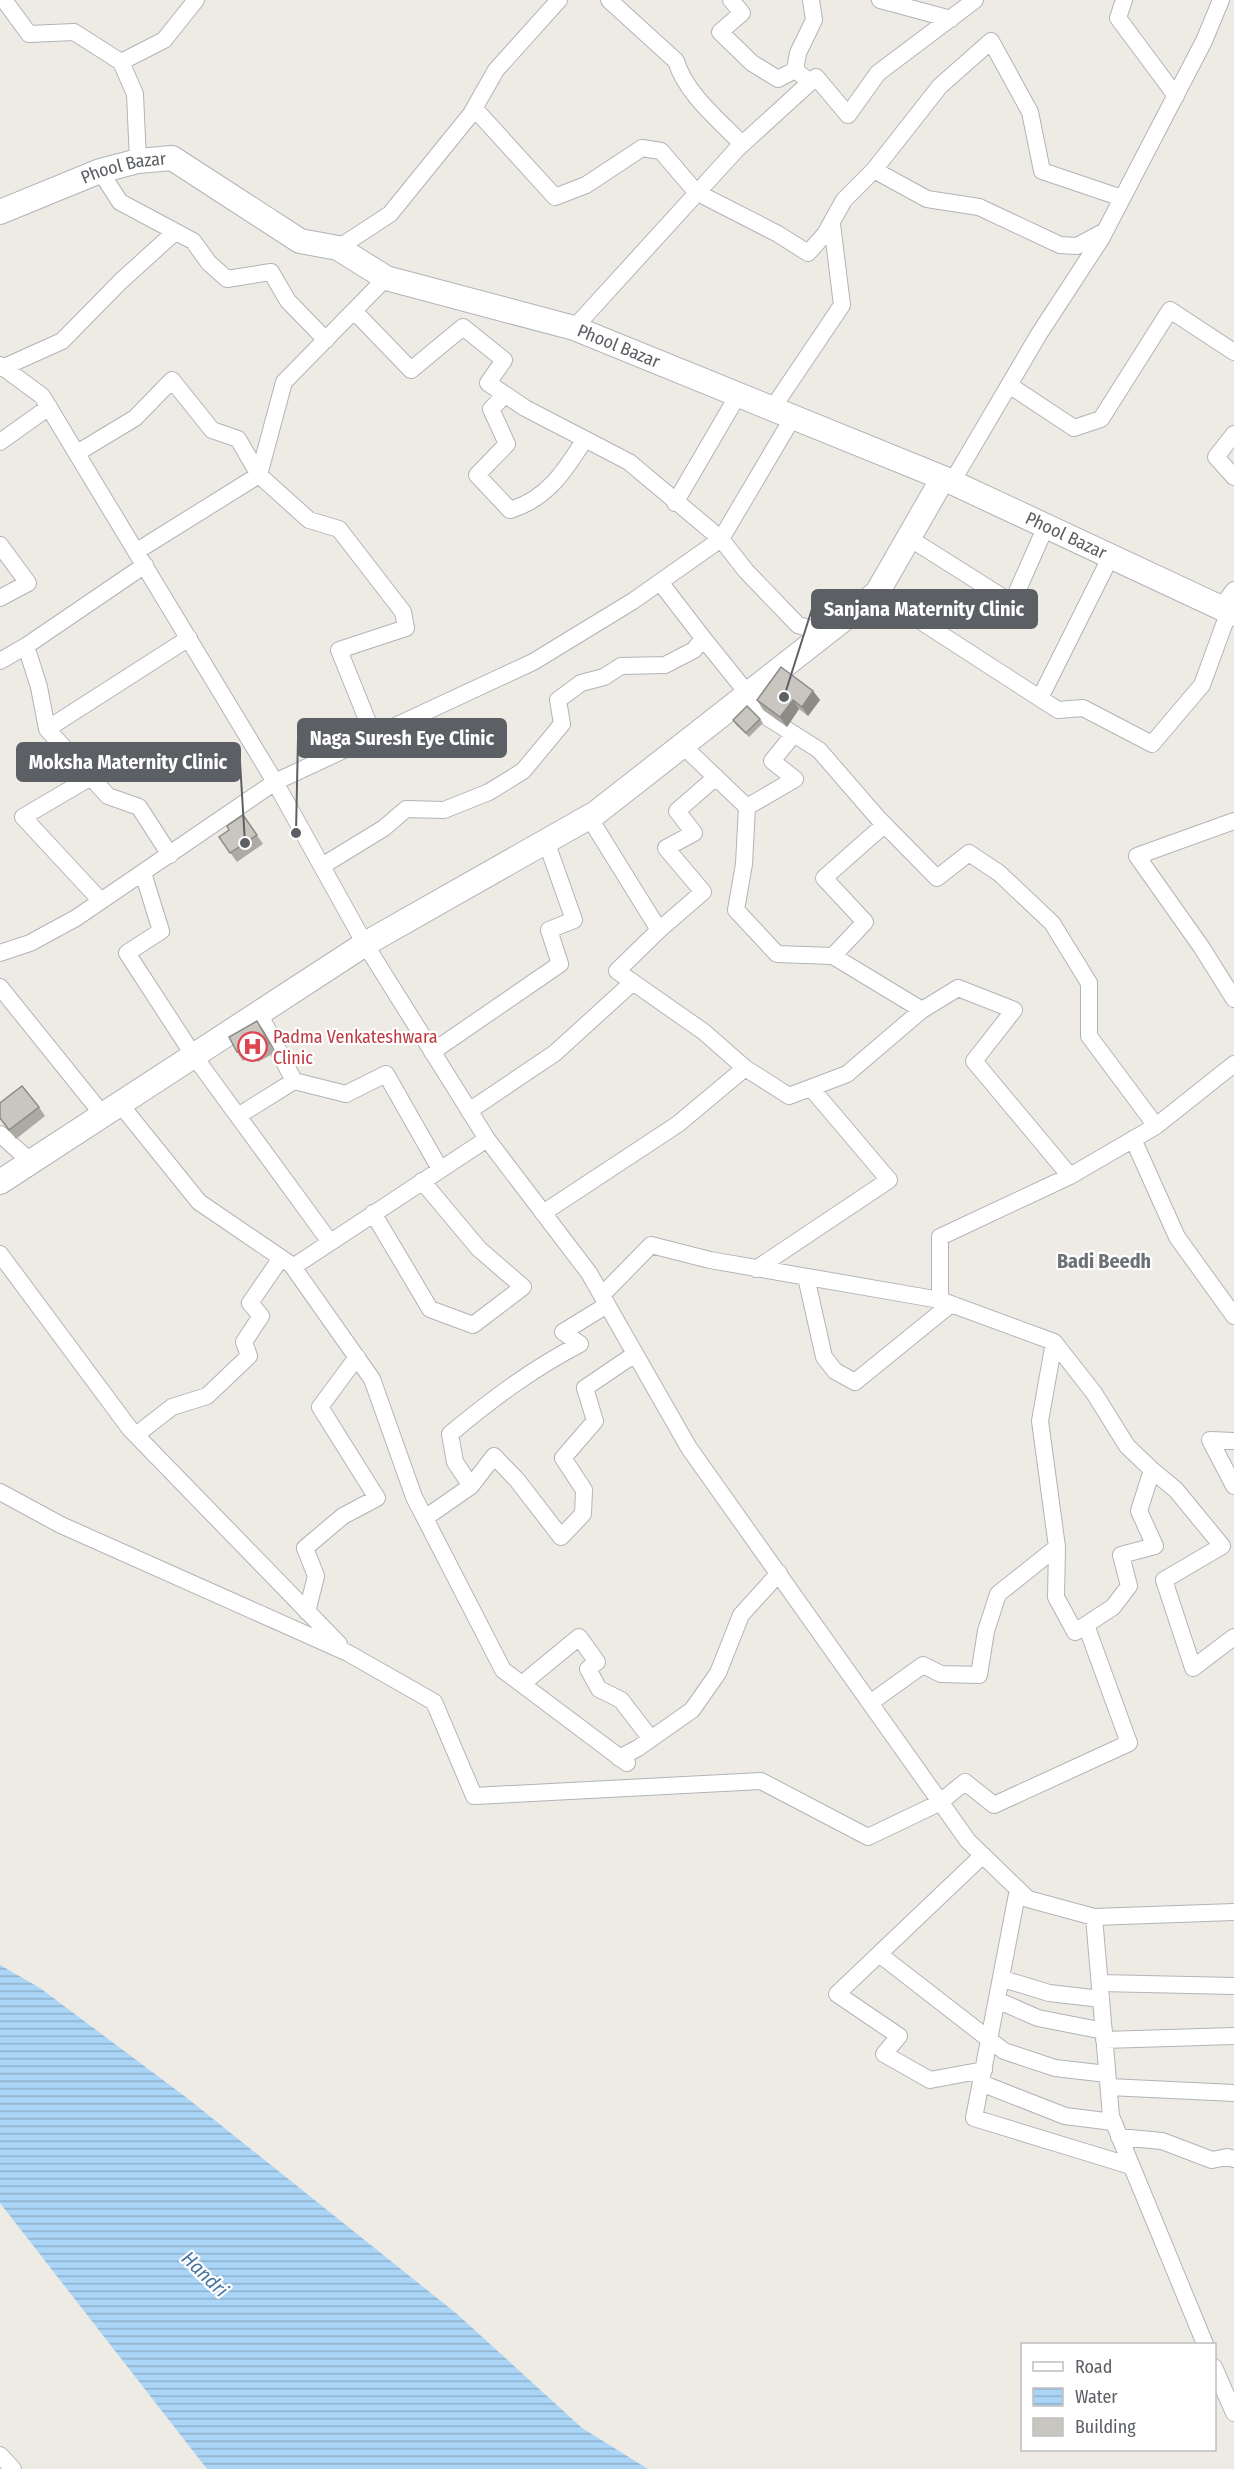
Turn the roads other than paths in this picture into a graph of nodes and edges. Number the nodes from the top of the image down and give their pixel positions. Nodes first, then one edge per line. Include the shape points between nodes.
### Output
1 (196, 0) edge
2 (559, 0) edge
3 (609, 0) edge
4 (731, 0) edge
5 (811, 0) edge
6 (880, 0) edge
7 (975, 0) edge
8 (1124, 0) edge
9 (1222, 0) edge
10 (1234, 9) edge
11 (5, 10) edge
12 (951, 19) junction
13 (121, 62) junction
14 (795, 70) junction
15 (812, 82) junction
16 (1176, 96) junction
17 (475, 109) junction
18 (742, 144) junction
19 (138, 161) junction
20 (874, 170) junction
21 (100, 171) junction
22 (696, 192) junction
23 (1122, 198) junction
24 (0, 212) edge
25 (832, 224) junction
26 (1105, 231) junction
27 (175, 232) junction
28 (338, 248) junction
29 (386, 278) junction
30 (355, 312) junction
31 (574, 328) junction
32 (326, 340) junction
33 (1234, 352) edge
34 (1, 367) edge
35 (1009, 385) junction
36 (505, 395) junction
37 (738, 395) junction
38 (49, 407) junction
39 (783, 413) junction
40 (1234, 435) edge
41 (585, 439) junction
42 (0, 442) edge
43 (77, 453) junction
44 (259, 475) junction
45 (1234, 477) edge
46 (948, 480) junction
47 (675, 502) junction
48 (1046, 526) junction
49 (909, 538) junction
50 (721, 539) junction
51 (0, 545) edge
52 (1111, 556) junction
53 (141, 558) junction
54 (660, 582) junction
55 (877, 593) junction
56 (0, 598) edge
57 (1229, 606) edge
58 (826, 633) junction
59 (189, 638) junction
60 (703, 638) junction
61 (26, 646) junction
62 (0, 661) edge
63 (744, 697) junction
64 (1040, 698) junction
65 (47, 729) junction
66 (794, 734) junction
67 (374, 737) junction
68 (682, 745) junction
69 (91, 777) junction
70 (716, 777) junction
71 (274, 782) junction
72 (747, 807) junction
73 (589, 817) junction
74 (1234, 821) edge
75 (884, 825) junction
76 (546, 841) junction
77 (170, 855) junction
78 (321, 866) junction
79 (143, 873) junction
80 (101, 901) junction
81 (659, 930) junction
82 (365, 944) junction
83 (0, 953) edge
84 (833, 956) junction
85 (633, 982) junction
86 (0, 987) edge
87 (1234, 999) edge
88 (922, 1010) junction
89 (259, 1013) junction
90 (432, 1052) junction
91 (194, 1056) junction
92 (1234, 1064) edge
93 (745, 1068) junction
94 (294, 1081) junction
95 (811, 1088) junction
96 (112, 1109) junction
97 (469, 1111) junction
98 (238, 1116) junction
99 (1156, 1126) junction
100 (0, 1134) edge
101 (487, 1139) junction
102 (1134, 1139) junction
103 (31, 1162) junction
104 (440, 1169) junction
105 (1070, 1176) junction
106 (422, 1181) junction
107 (0, 1182) edge
108 (373, 1213) junction
109 (543, 1213) junction
110 (330, 1242) junction
111 (0, 1254) edge
112 (287, 1262) junction
113 (756, 1269) junction
114 (806, 1277) junction
115 (604, 1300) junction
116 (946, 1302) junction
117 (1234, 1316) edge
118 (1054, 1342) junction
119 (635, 1354) junction
120 (357, 1357) junction
121 (136, 1435) junction
122 (1234, 1441) edge
123 (1152, 1470) junction
124 (471, 1486) junction
125 (1234, 1486) edge
126 (0, 1492) edge
127 (425, 1518) junction
128 (1057, 1547) junction
129 (779, 1573) junction
130 (307, 1612) junction
131 (1086, 1625) junction
132 (1234, 1637) edge
133 (348, 1653) junction
134 (522, 1684) junction
135 (870, 1703) junction
136 (651, 1739) junction
137 (939, 1803) junction
138 (982, 1855) junction
139 (1018, 1889) junction
140 (1234, 1912) edge
141 (1094, 1917) junction
142 (879, 1954) junction
143 (1003, 1979) junction
144 (1234, 1986) edge
145 (1100, 1991) junction
146 (999, 2001) junction
147 (1104, 2035) junction
148 (1234, 2036) edge
149 (990, 2040) junction
150 (983, 2077) junction
151 (1108, 2081) junction
152 (1234, 2093) edge
153 (1116, 2129) junction
154 (1234, 2159) edge
155 (1131, 2166) junction
156 (1205, 2343) edge
157 (1216, 2369) edge
158 (1234, 2413) edge
159 (0, 2455) edge
160 (13, 2469) edge

1 - 13 street via 164,40
2 - 17 street via 496,70
3 - 18 street via 676,61 680,75 699,99
4 - 14 street via 742,13 720,32 752,63 778,79
5 - 14 street via 814,20 798,53
6 - 12 street
7 - 12 street
8 - 16 street via 1118,18
9 - 10 street
9 - 16 street
11 - 13 street via 29,34 74,32
12 - 15 street via 878,73 848,115 816,77
13 - 19 street via 135,94
14 - 15 street
15 - 18 street
16 - 23 street
17 - 22 street via 555,197 586,185 642,148 661,151
17 - 28 street via 390,214
18 - 22 street
19 - 21 street, Phool Bazar
19 - 28 street, Phool Bazar via 172,159 300,241
20 - 23 street via 940,86 991,41 1030,112 1042,171
20 - 25 street via 844,200
20 - 26 street via 927,199 979,207 1060,245 1077,246
21 - 24 street, Phool Bazar
21 - 27 street via 120,202
22 - 25 street via 808,253
22 - 31 street
23 - 26 street
25 - 39 street via 842,305
26 - 35 street
27 - 32 street via 193,241 227,279 271,272 288,301
27 - 34 street via 62,340
28 - 29 street, Phool Bazar
29 - 30 street
29 - 31 street, Phool Bazar
30 - 32 street
30 - 36 street via 411,370 463,327 504,360 488,383
31 - 37 street, Phool Bazar
32 - 44 street via 284,382
33 - 35 street via 1170,310 1101,419 1074,428
34 - 38 street via 42,396
35 - 46 street
36 - 41 street
36 - 41 street via 491,409 507,444 477,475 510,510 530,504 563,474
37 - 39 street, Phool Bazar
37 - 47 street
38 - 42 street
38 - 43 street
39 - 46 street, Phool Bazar
39 - 50 street
40 - 45 street via 1216,457
41 - 47 street via 629,462
43 - 44 street via 135,418 172,380 212,430 238,439
43 - 53 street
44 - 53 street
44 - 67 street via 309,520 339,529 403,612 406,628 339,650
46 - 48 street, Phool Bazar
46 - 49 street
47 - 50 street
48 - 49 street via 1012,603
48 - 52 street, Phool Bazar
49 - 55 street
50 - 54 street
50 - 58 street via 746,572 798,624
51 - 56 street via 28,584
52 - 57 street, Phool Bazar
52 - 64 street
53 - 59 street
53 - 61 street
54 - 60 street
54 - 67 street via 532,662
55 - 58 street
55 - 64 street
57 - 64 street via 1202,685 1152,744 1083,708 1058,710
58 - 63 street
59 - 65 street
59 - 71 street
60 - 63 street
60 - 78 street via 694,650 665,665 621,666 604,677 580,683 558,700 562,724 523,771 489,792 444,810 406,809 384,828
61 - 62 street
61 - 65 street
63 - 66 street
63 - 68 street
65 - 69 street
66 - 72 street via 772,761 795,779
66 - 75 street via 819,750
67 - 71 street
68 - 70 street
68 - 73 street
69 - 77 street via 108,796 139,807
69 - 80 street via 23,817
70 - 72 street
70 - 81 street via 676,811 694,832 666,848 703,892
71 - 77 street
71 - 78 street
72 - 84 street via 744,864 736,910 777,954
73 - 76 street
73 - 81 street
74 - 87 street via 1137,856
75 - 84 street via 824,878 865,922
75 - 99 street via 937,878 969,853 999,873 1052,923 1089,983 1089,1036
76 - 82 street
76 - 90 street via 574,920 549,930 560,964
77 - 79 street
78 - 82 street
79 - 80 street
79 - 91 street via 161,931 128,953
80 - 83 street via 30,943
81 - 85 street via 617,971
82 - 89 street
82 - 90 street
84 - 88 street
85 - 93 street via 704,1032
85 - 97 street via 555,1053
86 - 96 street
88 - 95 street via 847,1074
88 - 105 street via 958,988 1014,1010 974,1060
89 - 91 street
89 - 94 street
90 - 97 street
91 - 96 street
91 - 98 street
92 - 99 street
93 - 95 street via 789,1096
93 - 109 street via 678,1124
94 - 98 street
94 - 104 street via 345,1094 386,1074
95 - 113 street via 890,1180
96 - 103 street
96 - 112 street via 200,1202
97 - 101 street
98 - 110 street
99 - 102 street
100 - 103 street
101 - 104 street
101 - 109 street
102 - 105 street
102 - 117 street via 1178,1237
103 - 107 street
104 - 106 street
105 - 116 street via 940,1237
106 - 108 street
106 - 108 street via 479,1249 523,1287 473,1325 430,1309
108 - 110 street
109 - 115 street via 589,1273
110 - 112 street
111 - 121 street
112 - 120 street
112 - 121 street via 250,1303 261,1316 244,1342 249,1356 207,1396 172,1407
113 - 114 street
113 - 115 street via 651,1245
114 - 116 street
114 - 116 street via 824,1358 835,1371 855,1382
115 - 119 street
115 - 124 street via 563,1332 580,1344 502,1391 450,1434 455,1462
116 - 118 street
118 - 123 street via 1094,1393 1127,1446
118 - 128 street via 1040,1421
119 - 124 street via 585,1388 595,1421 563,1458 584,1490 583,1514 561,1537 494,1456
119 - 129 street via 688,1449
120 - 127 street via 372,1379
120 - 130 street via 320,1407 377,1498 343,1516 305,1548 316,1576
121 - 130 street
122 - 125 street via 1210,1440
123 - 131 street via 1139,1511 1155,1546 1120,1555 1129,1586 1113,1607
123 - 132 street via 1176,1490 1222,1546 1164,1580 1193,1668
124 - 127 street
126 - 133 street via 61,1525
127 - 134 street via 503,1670
128 - 131 street via 1056,1597 1075,1632
128 - 135 street via 998,1594 986,1631 979,1675 941,1674 924,1665
129 - 135 street
129 - 136 street via 741,1616 718,1673 692,1710
130 - 133 street
131 - 137 street via 1129,1743 994,1805 965,1782
133 - 137 street via 434,1702 474,1796 761,1781 868,1837
134 - 136 street via 623,1760
134 - 136 street via 579,1637 597,1662 588,1669 599,1689 621,1700
135 - 137 street
137 - 138 street
138 - 139 street
138 - 142 street
139 - 141 street via 1028,1899
139 - 143 street
140 - 141 street
141 - 145 street
142 - 149 street
142 - 150 street via 837,1994 899,2036 884,2054 930,2080
143 - 145 street via 1049,1993
143 - 146 street
144 - 145 street
145 - 147 street
146 - 147 street via 1038,2018
146 - 149 street
147 - 148 street
147 - 151 street
149 - 150 street
149 - 151 street via 1004,2051
150 - 153 street via 1065,2116
150 - 155 street via 974,2118
151 - 152 street
151 - 153 street
153 - 154 street via 1212,2160
153 - 155 street
155 - 156 street
157 - 158 street
159 - 160 street

